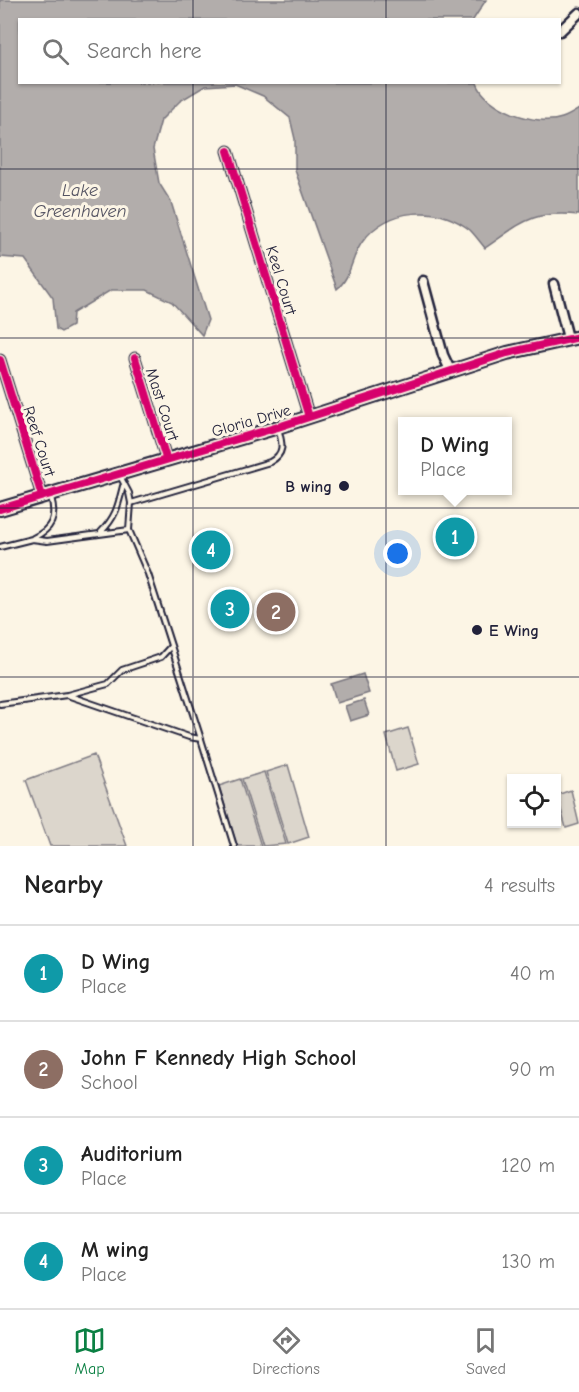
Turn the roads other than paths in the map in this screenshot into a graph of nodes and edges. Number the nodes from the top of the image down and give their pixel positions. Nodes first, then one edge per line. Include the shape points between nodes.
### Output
1 (579, 13) edge
2 (561, 30) edge
3 (228, 151) dead end
4 (423, 281) dead end
5 (554, 284) dead end
6 (573, 337) edge
7 (135, 358) dead end
8 (0, 360) edge
9 (450, 370) junction
10 (309, 417) junction
11 (278, 427) junction
12 (166, 458) junction
13 (121, 479) junction
14 (46, 495) junction
15 (131, 504) junction
16 (0, 509) edge
17 (129, 530) junction
18 (101, 532) junction
19 (32, 539) junction
20 (0, 547) edge
21 (171, 646) junction
22 (68, 695) junction
23 (0, 704) edge
24 (201, 739) junction
25 (234, 846) edge

1 - 2 street
3 - 10 street, Keel Court
4 - 9 street via 442,355
5 - 6 street
6 - 9 street, Gloria Drive
7 - 12 street, Mast Court
8 - 14 street, Reef Court
9 - 10 street, Gloria Drive
10 - 11 street, Gloria Drive
11 - 12 street, Gloria Drive
11 - 15 lane via 283,449 270,462
12 - 13 street, Gloria Drive
13 - 14 street, Gloria Drive
13 - 15 lane
13 - 18 lane via 119,508
14 - 16 street, Gloria Drive
14 - 19 lane via 55,510 54,521 45,533
15 - 17 lane
17 - 18 lane
17 - 21 lane
18 - 19 lane via 47,541
19 - 20 lane
21 - 22 lane via 161,657 122,670 108,684
21 - 24 lane
22 - 23 lane
22 - 24 lane
24 - 25 lane

